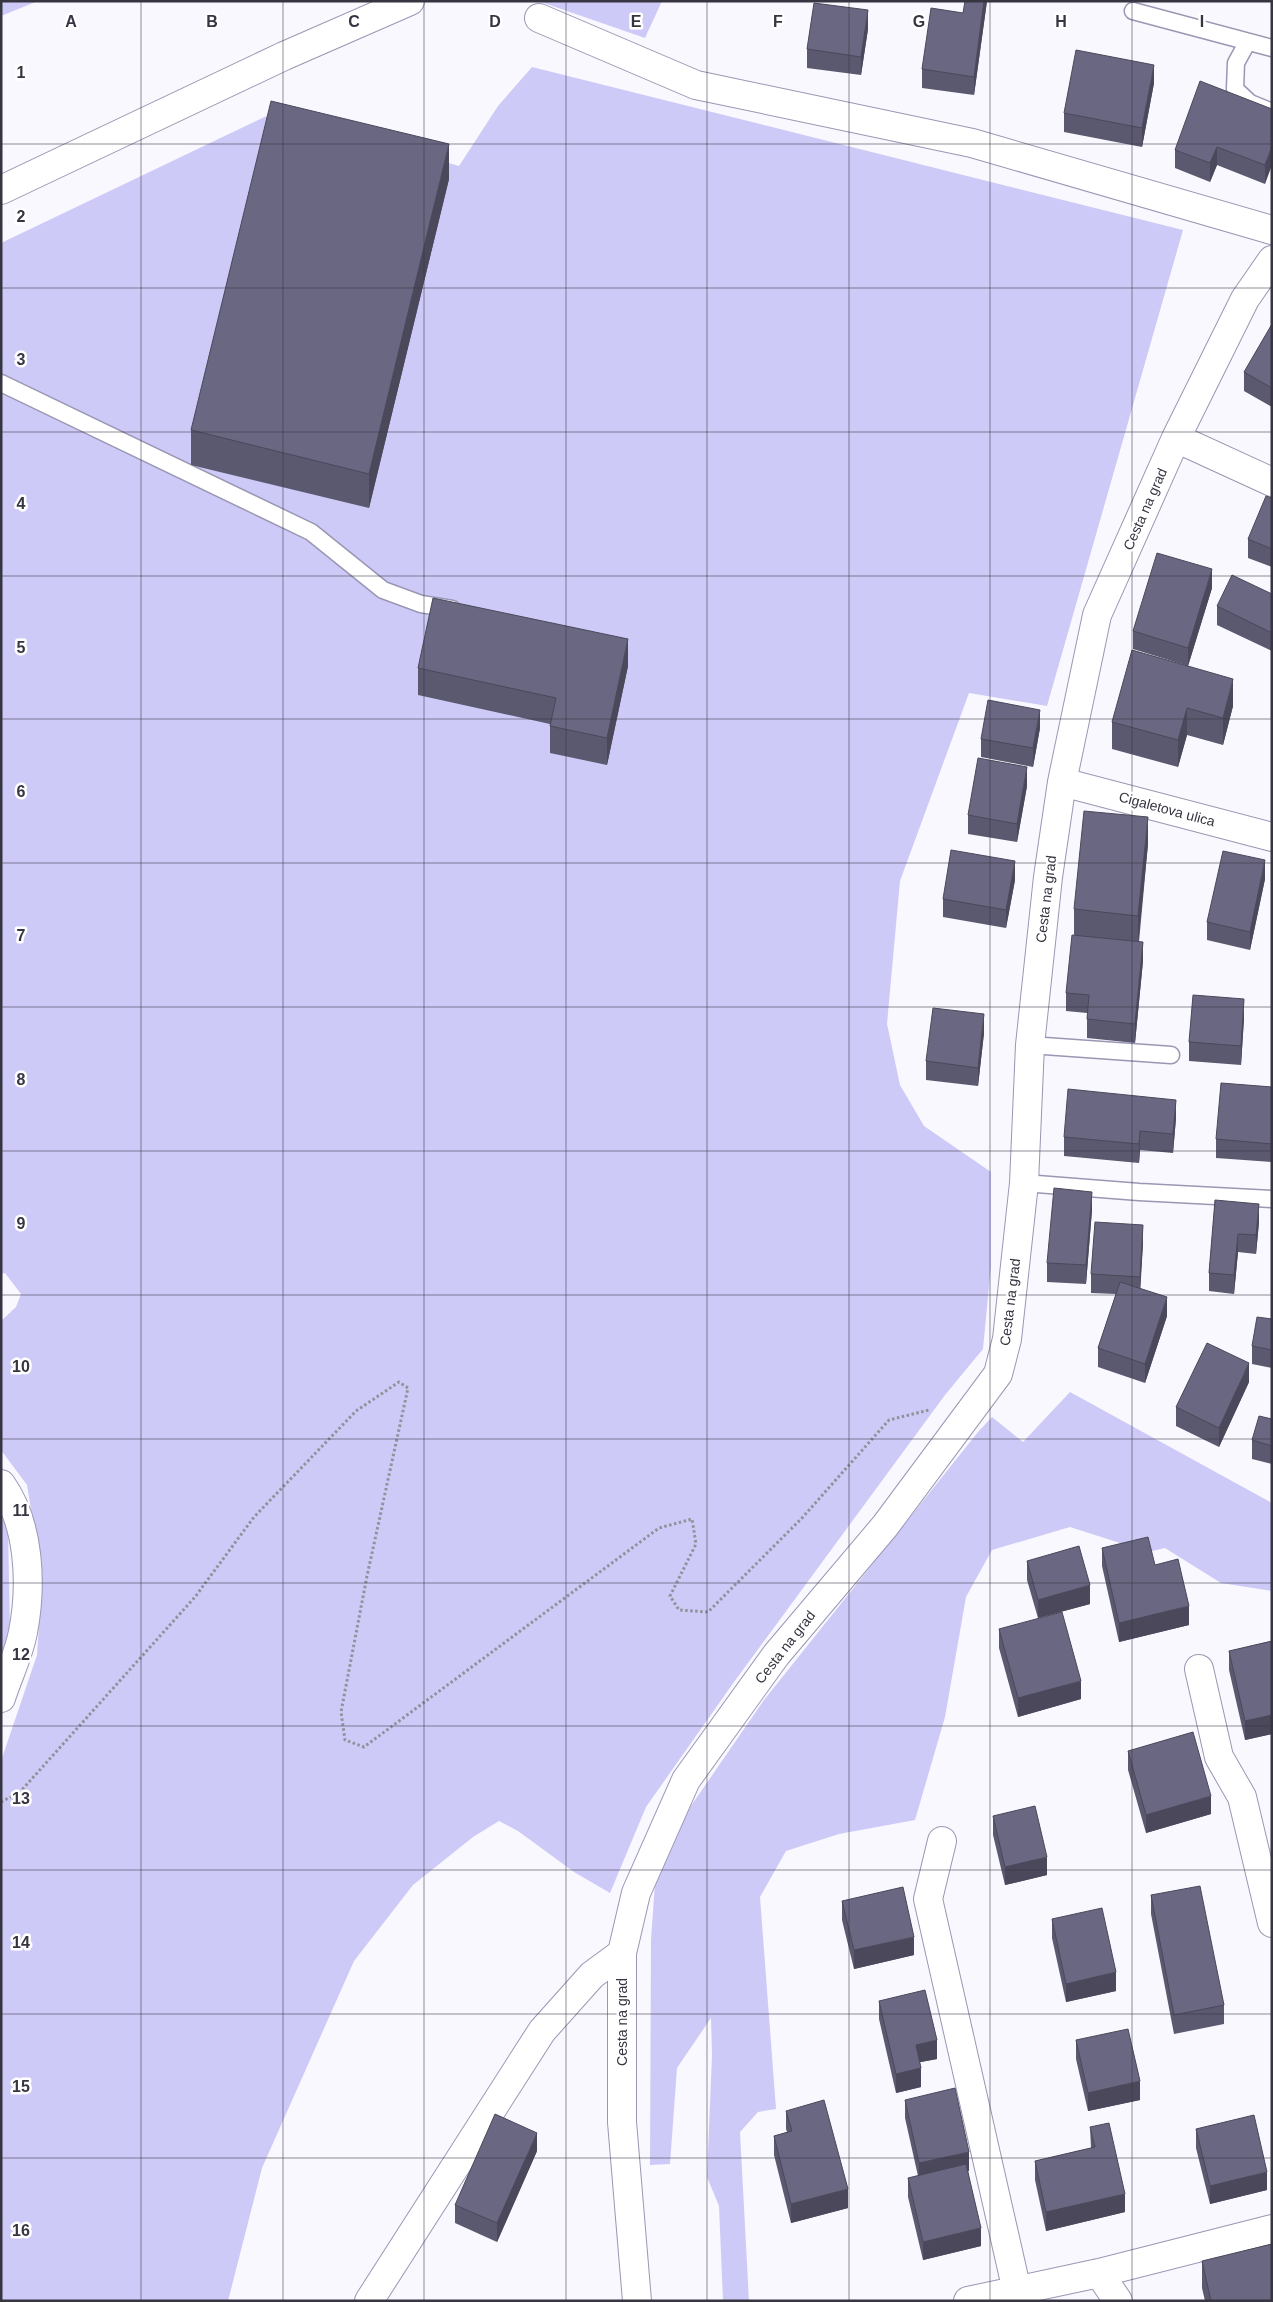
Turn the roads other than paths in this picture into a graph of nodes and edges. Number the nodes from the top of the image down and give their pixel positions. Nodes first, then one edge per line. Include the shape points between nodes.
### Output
1 (410, 1) edge
2 (1133, 11) dead end
3 (539, 18) dead end
4 (1247, 43) junction
5 (1272, 48) edge
6 (1272, 112) edge
7 (1, 190) edge
8 (1272, 230) edge
9 (1272, 260) edge
10 (1, 383) edge
11 (1176, 438) junction
12 (1272, 482) edge
13 (469, 611) edge
14 (1062, 782) junction
15 (1272, 837) edge
16 (1030, 1045) junction
17 (1171, 1055) dead end
18 (1024, 1183) junction
19 (1272, 1199) edge
20 (1, 1484) edge
21 (1199, 1669) dead end
22 (1, 1698) edge
23 (942, 1840) dead end
24 (1272, 1922) edge
25 (622, 1953) junction
26 (1272, 2229) edge
27 (1099, 2273) junction
28 (1017, 2291) junction
29 (369, 2301) edge
30 (636, 2301) edge
31 (968, 2301) edge
32 (1118, 2301) edge

1 - 7 street via 284,56
2 - 4 lane
3 - 8 street via 696,85 972,143
4 - 5 lane
4 - 6 lane via 1236,63 1234,88 1250,103
9 - 11 street, Cesta na grad via 1245,299
10 - 13 lane via 311,532 383,590 421,604
11 - 12 street
11 - 14 street, Cesta na grad via 1097,615
14 - 15 street, Cigaletova ulica
14 - 16 street, Cesta na grad
16 - 17 lane
16 - 18 street, Cesta na grad
18 - 19 lane
18 - 25 street, Cesta na grad via 1007,1340 998,1374 885,1526 776,1655 686,1780 636,1893
20 - 22 street via 11,1498 23,1534 28,1581 23,1633
21 - 24 street via 1219,1758 1242,1797
23 - 28 street via 928,1899
25 - 29 street via 592,1975 542,2031
25 - 30 street, Cesta na grad via 622,2122
26 - 27 street
27 - 28 street
27 - 32 street
28 - 31 street

